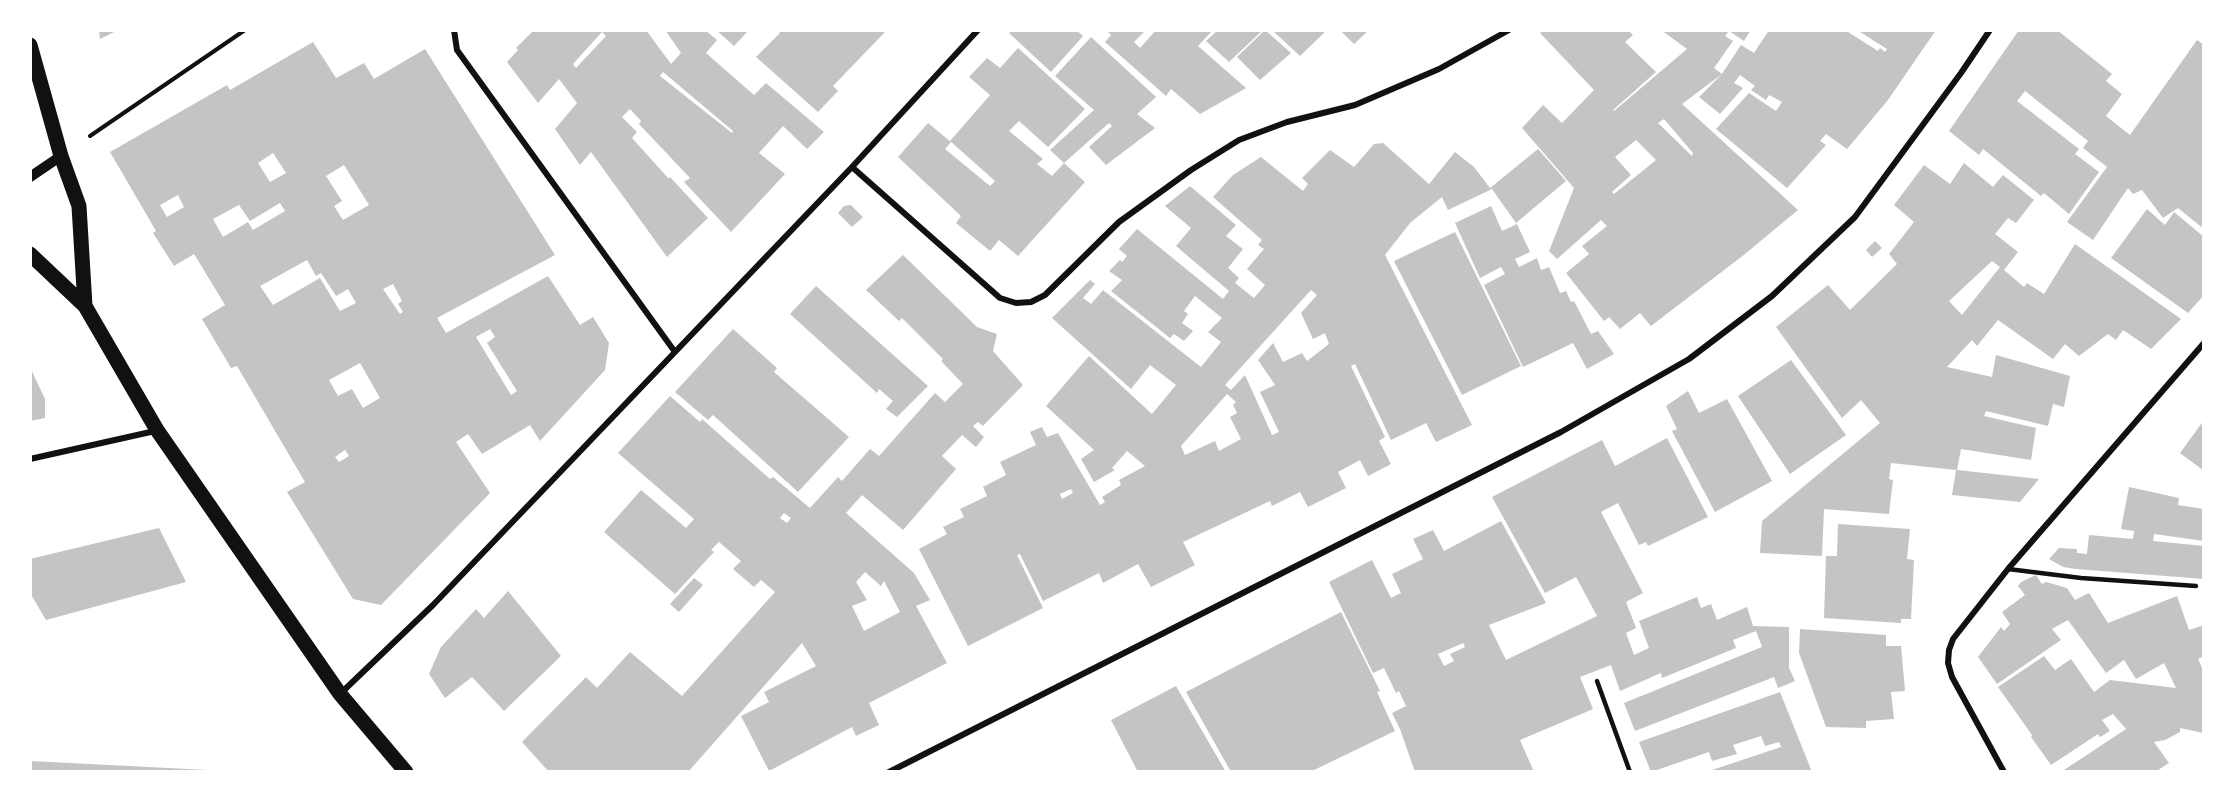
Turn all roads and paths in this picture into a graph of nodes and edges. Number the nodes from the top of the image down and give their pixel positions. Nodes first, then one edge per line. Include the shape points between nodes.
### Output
1 (245, 30) edge
2 (454, 30) edge
3 (978, 30) edge
4 (1509, 30) edge
5 (1990, 30) edge
6 (30, 45) edge
7 (61, 156) junction
8 (852, 167) junction
9 (30, 177) edge
10 (30, 254) edge
11 (85, 306) junction
12 (2204, 343) edge
13 (675, 352) junction
14 (157, 430) junction
15 (30, 459) edge
16 (2008, 569) junction
17 (2196, 586) dead end
18 (1597, 681) dead end
19 (340, 694) junction
20 (406, 772) edge
21 (889, 772) edge
22 (1630, 772) edge
23 (2004, 772) edge

1 - 7 path
2 - 13 street via 457,50
3 - 8 street
4 - 8 street via 1439,69 1355,105 1287,122 1239,140 1119,222 1045,295 1031,302 1000,298
5 - 21 street via 1855,218 1772,296 1689,359 1561,432
6 - 7 main road
7 - 9 street
7 - 11 main road via 79,206
8 - 13 street
10 - 11 main road
11 - 14 main road
12 - 16 street
13 - 19 street via 433,605
14 - 15 street
14 - 19 main road
16 - 17 lane
16 - 23 street via 1953,639 1948,663
18 - 22 lane
19 - 20 main road

